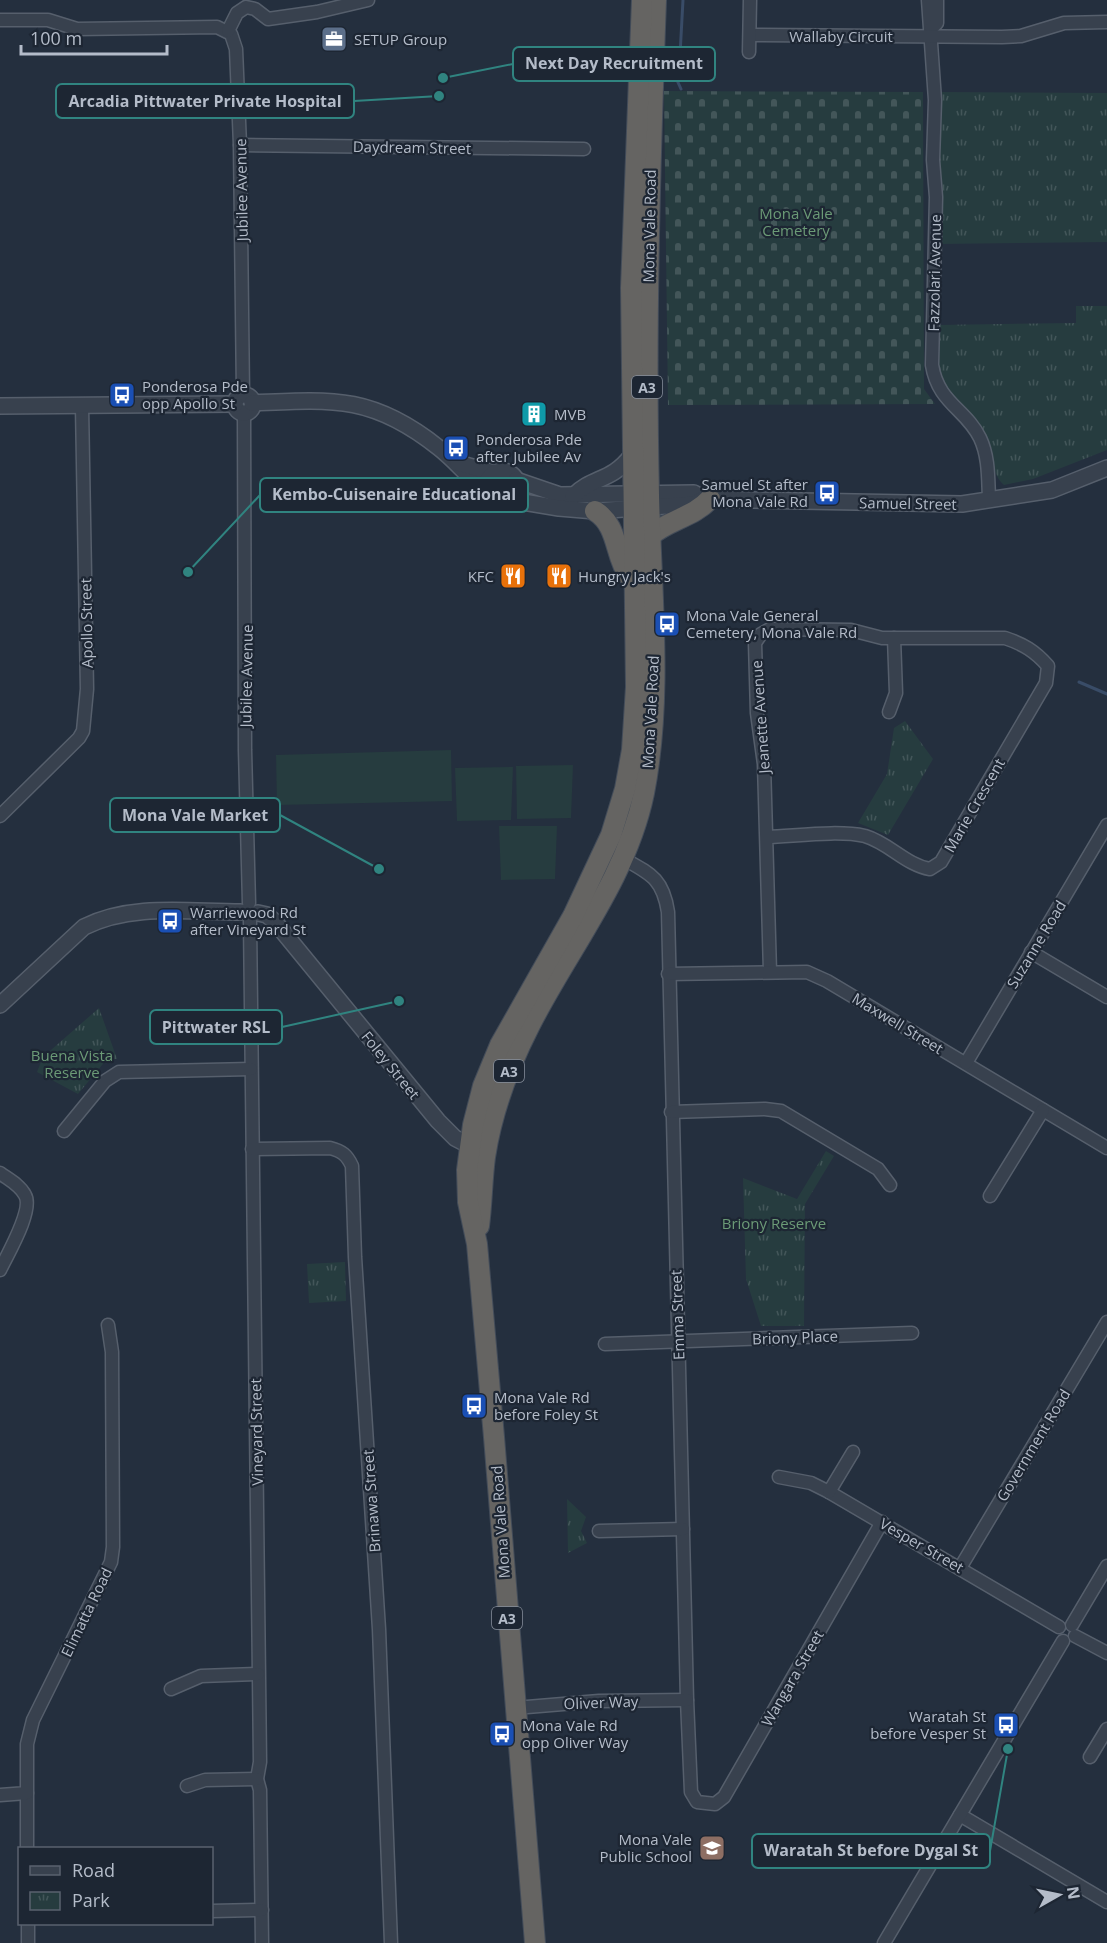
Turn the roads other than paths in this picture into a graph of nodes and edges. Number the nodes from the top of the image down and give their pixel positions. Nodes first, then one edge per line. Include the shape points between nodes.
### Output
1 (368, 0) edge
2 (642, 0) edge
3 (656, 0) edge
4 (750, 0) edge
5 (928, 0) edge
6 (937, 0) edge
7 (0, 20) edge
8 (1107, 22) edge
9 (228, 31) junction
10 (931, 33) junction
11 (750, 35) junction
12 (749, 52) dead end
13 (240, 145) junction
14 (584, 149) dead end
15 (244, 404) junction
16 (0, 406) edge
17 (82, 406) junction
18 (631, 456) junction
19 (458, 463) junction
20 (1107, 468) edge
21 (494, 473) junction
22 (516, 480) junction
23 (487, 491) junction
24 (573, 496) junction
25 (707, 499) junction
26 (989, 499) junction
27 (512, 500) junction
28 (641, 501) junction
29 (595, 511) junction
30 (650, 536) junction
31 (634, 583) junction
32 (894, 638) junction
33 (1046, 682) joint
34 (890, 712) dead end
35 (625, 789) junction
36 (3, 813) edge
37 (1107, 825) edge
38 (767, 837) junction
39 (1104, 840) edge
40 (624, 859) junction
41 (593, 878) junction
42 (249, 912) junction
43 (1031, 952) junction
44 (770, 972) junction
45 (668, 974) junction
46 (1107, 997) edge
47 (0, 1005) edge
48 (966, 1063) junction
49 (251, 1069) junction
50 (1043, 1110) junction
51 (671, 1112) junction
52 (64, 1131) dead end
53 (1107, 1148) edge
54 (252, 1149) junction
55 (478, 1150) junction
56 (0, 1173) edge
57 (890, 1185) dead end
58 (990, 1196) dead end
59 (0, 1270) edge
60 (1107, 1322) edge
61 (108, 1325) dead end
62 (912, 1333) dead end
63 (678, 1340) junction
64 (605, 1344) dead end
65 (853, 1452) dead end
66 (779, 1477) dead end
67 (829, 1492) junction
68 (882, 1522) junction
69 (683, 1530) junction
70 (599, 1531) dead end
71 (1107, 1566) edge
72 (960, 1568) junction
73 (1059, 1627) junction
74 (1073, 1630) junction
75 (1062, 1641) junction
76 (1107, 1653) edge
77 (258, 1674) junction
78 (171, 1689) dead end
79 (687, 1700) junction
80 (515, 1708) junction
81 (1107, 1729) edge
82 (1090, 1757) dead end
83 (257, 1779) junction
84 (187, 1786) dead end
85 (27, 1792) junction
86 (691, 1792) joint
87 (0, 1795) edge
88 (960, 1815) junction
89 (27, 1847) edge
90 (1107, 1902) edge
91 (262, 1910) junction
92 (213, 1911) edge
93 (28, 1925) edge
94 (28, 1943) edge
95 (262, 1943) edge
96 (391, 1943) edge
97 (535, 1943) edge
98 (884, 1943) edge

1 - 9 street via 271,19 246,7 237,13
2 - 18 highway, Mona Vale Road / A3 via 631,288
3 - 28 highway, Mona Vale Road / A3
4 - 11 street
5 - 10 street, Fazzolari Avenue
6 - 10 street, Fazzolari Avenue via 937,23
7 - 9 street via 48,20 76,29 217,27
8 - 10 street, Wallaby Circuit via 1064,23 1021,36
9 - 13 street, Jubilee Avenue via 236,49
10 - 11 street, Wallaby Circuit
10 - 26 street, Fazzolari Avenue via 936,197 932,365 938,389 980,439 988,466
11 - 12 street
13 - 14 street, Daydream Street
13 - 15 street, Jubilee Avenue
15 - 17 street
15 - 19 street via 324,401 372,407 402,421
15 - 42 street, Jubilee Avenue
16 - 17 street
17 - 36 street, Apollo Street via 87,689 83,731
18 - 24 street via 611,476 583,486
18 - 28 highway, Mona Vale Road / A3
19 - 21 street
19 - 23 street via 465,475
20 - 26 street, Samuel Street via 1052,490
21 - 22 street via 508,472
21 - 23 street
22 - 24 street via 547,492
22 - 27 street via 517,491
23 - 27 street via 497,502
24 - 28 street
25 - 26 street, Samuel Street via 951,505
25 - 28 street, Samuel Street via 694,504
25 - 30 highway via 702,509 671,521
27 - 29 street
28 - 29 street
28 - 30 highway, Mona Vale Road / A3
28 - 31 highway, Mona Vale Road / A3
29 - 31 highway via 611,527 626,572
30 - 40 highway, Mona Vale Road / A3 via 651,751
31 - 35 highway, Mona Vale Road / A3 via 635,708
32 - 33 street, Jeanette Avenue via 1005,638 1036,653 1048,666
32 - 34 street via 896,693
32 - 38 street, Jeanette Avenue via 851,630 770,629 761,634 755,644 757,713
33 - 38 street, Marie Crescent via 941,862 930,869 918,867 888,845 864,836
35 - 40 highway via 626,811 619,847
35 - 41 highway, Mona Vale Road / A3
37 - 39 street, Suzanne Road
38 - 44 street, Jeanette Avenue
39 - 43 street, Suzanne Road
40 - 41 highway via 615,859
40 - 45 street, Emma Street via 651,874 665,895
40 - 55 highway, Mona Vale Road / A3 via 530,1025
41 - 55 highway, Mona Vale Road / A3 via 500,1045 483,1086
42 - 47 street via 130,912 97,920 84,927
42 - 49 street, Vineyard Street
42 - 55 street, Foley Street via 267,915 276,922 438,1121 455,1138
43 - 46 street
43 - 48 street, Suzanne Road
44 - 45 street, Maxwell Street
44 - 48 street, Maxwell Street via 807,972 827,981
45 - 51 street, Emma Street
48 - 50 street, Maxwell Street
49 - 52 street via 123,1071 105,1081
49 - 54 street, Vineyard Street
50 - 53 street, Maxwell Street
50 - 58 street
51 - 57 street via 781,1111 878,1169
51 - 63 street, Emma Street
54 - 77 street, Vineyard Street
54 - 96 street, Brinawa Street via 330,1148 340,1151 352,1166 379,1629
55 - 80 highway, Mona Vale Road / A3 via 477,1244
56 - 59 street via 22,1190 28,1201
60 - 72 street, Government Road
61 - 85 street, Elimatta Road via 113,1554 109,1570 33,1720 27,1744
62 - 63 street, Briony Place
63 - 64 street, Briony Place
63 - 69 street, Emma Street
65 - 67 street
66 - 67 street, Vesper Street via 811,1483
67 - 68 street, Vesper Street
68 - 72 street, Vesper Street
68 - 86 street, Wangara Street via 724,1797 709,1805 697,1802
69 - 70 street
69 - 79 street, Emma Street
71 - 74 street
72 - 73 street, Vesper Street
73 - 74 street via 1063,1623
73 - 75 street via 1057,1633
74 - 75 street via 1071,1640
74 - 76 street
75 - 88 street
77 - 78 street via 201,1676
77 - 83 street, Vineyard Street
79 - 80 street, Oliver Way via 598,1701
79 - 86 street, Emma Street
80 - 97 highway, Mona Vale Road / A3
81 - 82 street
83 - 84 street via 205,1780
83 - 91 street, Vineyard Street
85 - 87 street
85 - 89 street, Elimatta Road
88 - 90 street
88 - 98 street
91 - 92 street
91 - 95 street, Vineyard Street
93 - 94 street

